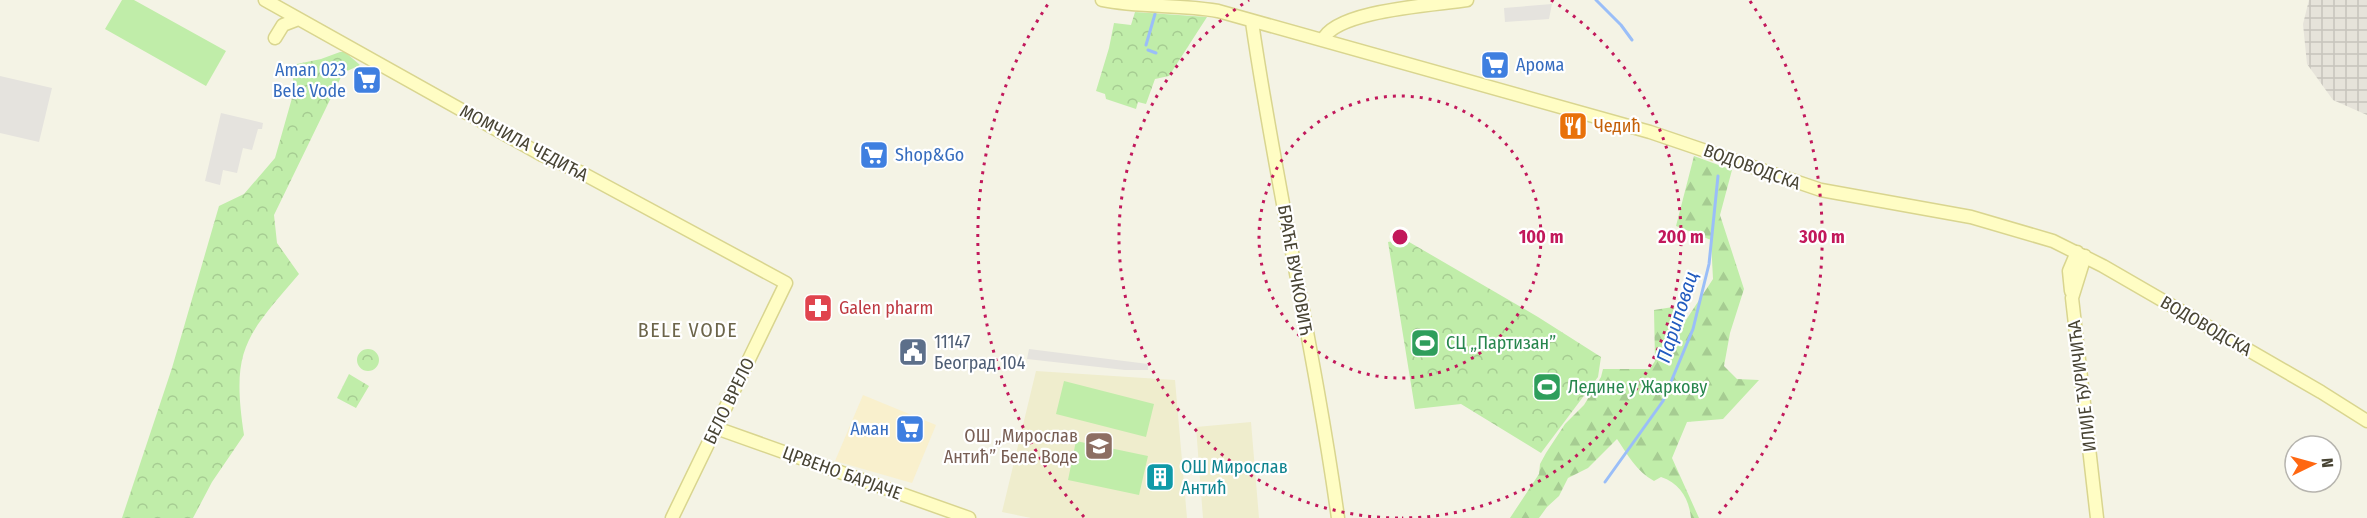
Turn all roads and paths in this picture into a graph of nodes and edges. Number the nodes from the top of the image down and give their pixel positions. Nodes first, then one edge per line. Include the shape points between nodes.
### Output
1 (265, 0) edge
2 (1102, 0) edge
3 (1467, 0) edge
4 (297, 20) junction
5 (1252, 22) junction
6 (276, 38) dead end
7 (1323, 40) junction
8 (2081, 254) junction
9 (2103, 266) junction
10 (786, 283) joint
11 (2075, 284) junction
12 (2072, 298) junction
13 (2367, 421) edge
14 (716, 428) junction
15 (672, 518) edge
16 (969, 518) edge
17 (1338, 518) edge
18 (2097, 518) edge

1 - 4 street, МОМЧИЛА ЧЕДИЋА
2 - 5 street, ВОДОВОДСКА via 1196,7
3 - 7 street via 1361,15 1336,26
4 - 6 street via 283,25
4 - 10 street, МОМЧИЛА ЧЕДИЋА
5 - 7 street, ВОДОВОДСКА
5 - 17 street, БРАЋЕ ВУЧКОВИЋ
7 - 8 street, ВОДОВОДСКА via 1650,132 1801,185 1971,218 2053,241
8 - 9 street, ВОДОВОДСКА
8 - 11 street, ИЛИЈЕ ЂУРИЧИЋА
8 - 12 street via 2068,276
9 - 11 street via 2093,268
9 - 13 street, ВОДОВОДСКА
10 - 14 street, БЕЛО ВРЕЛО
11 - 12 street, ИЛИЈЕ ЂУРИЧИЋА
12 - 18 street, ИЛИЈЕ ЂУРИЧИЋА
14 - 15 street, БЕЛО ВРЕЛО
14 - 16 street, ЦРВЕНО БАРЈАЧЕ

